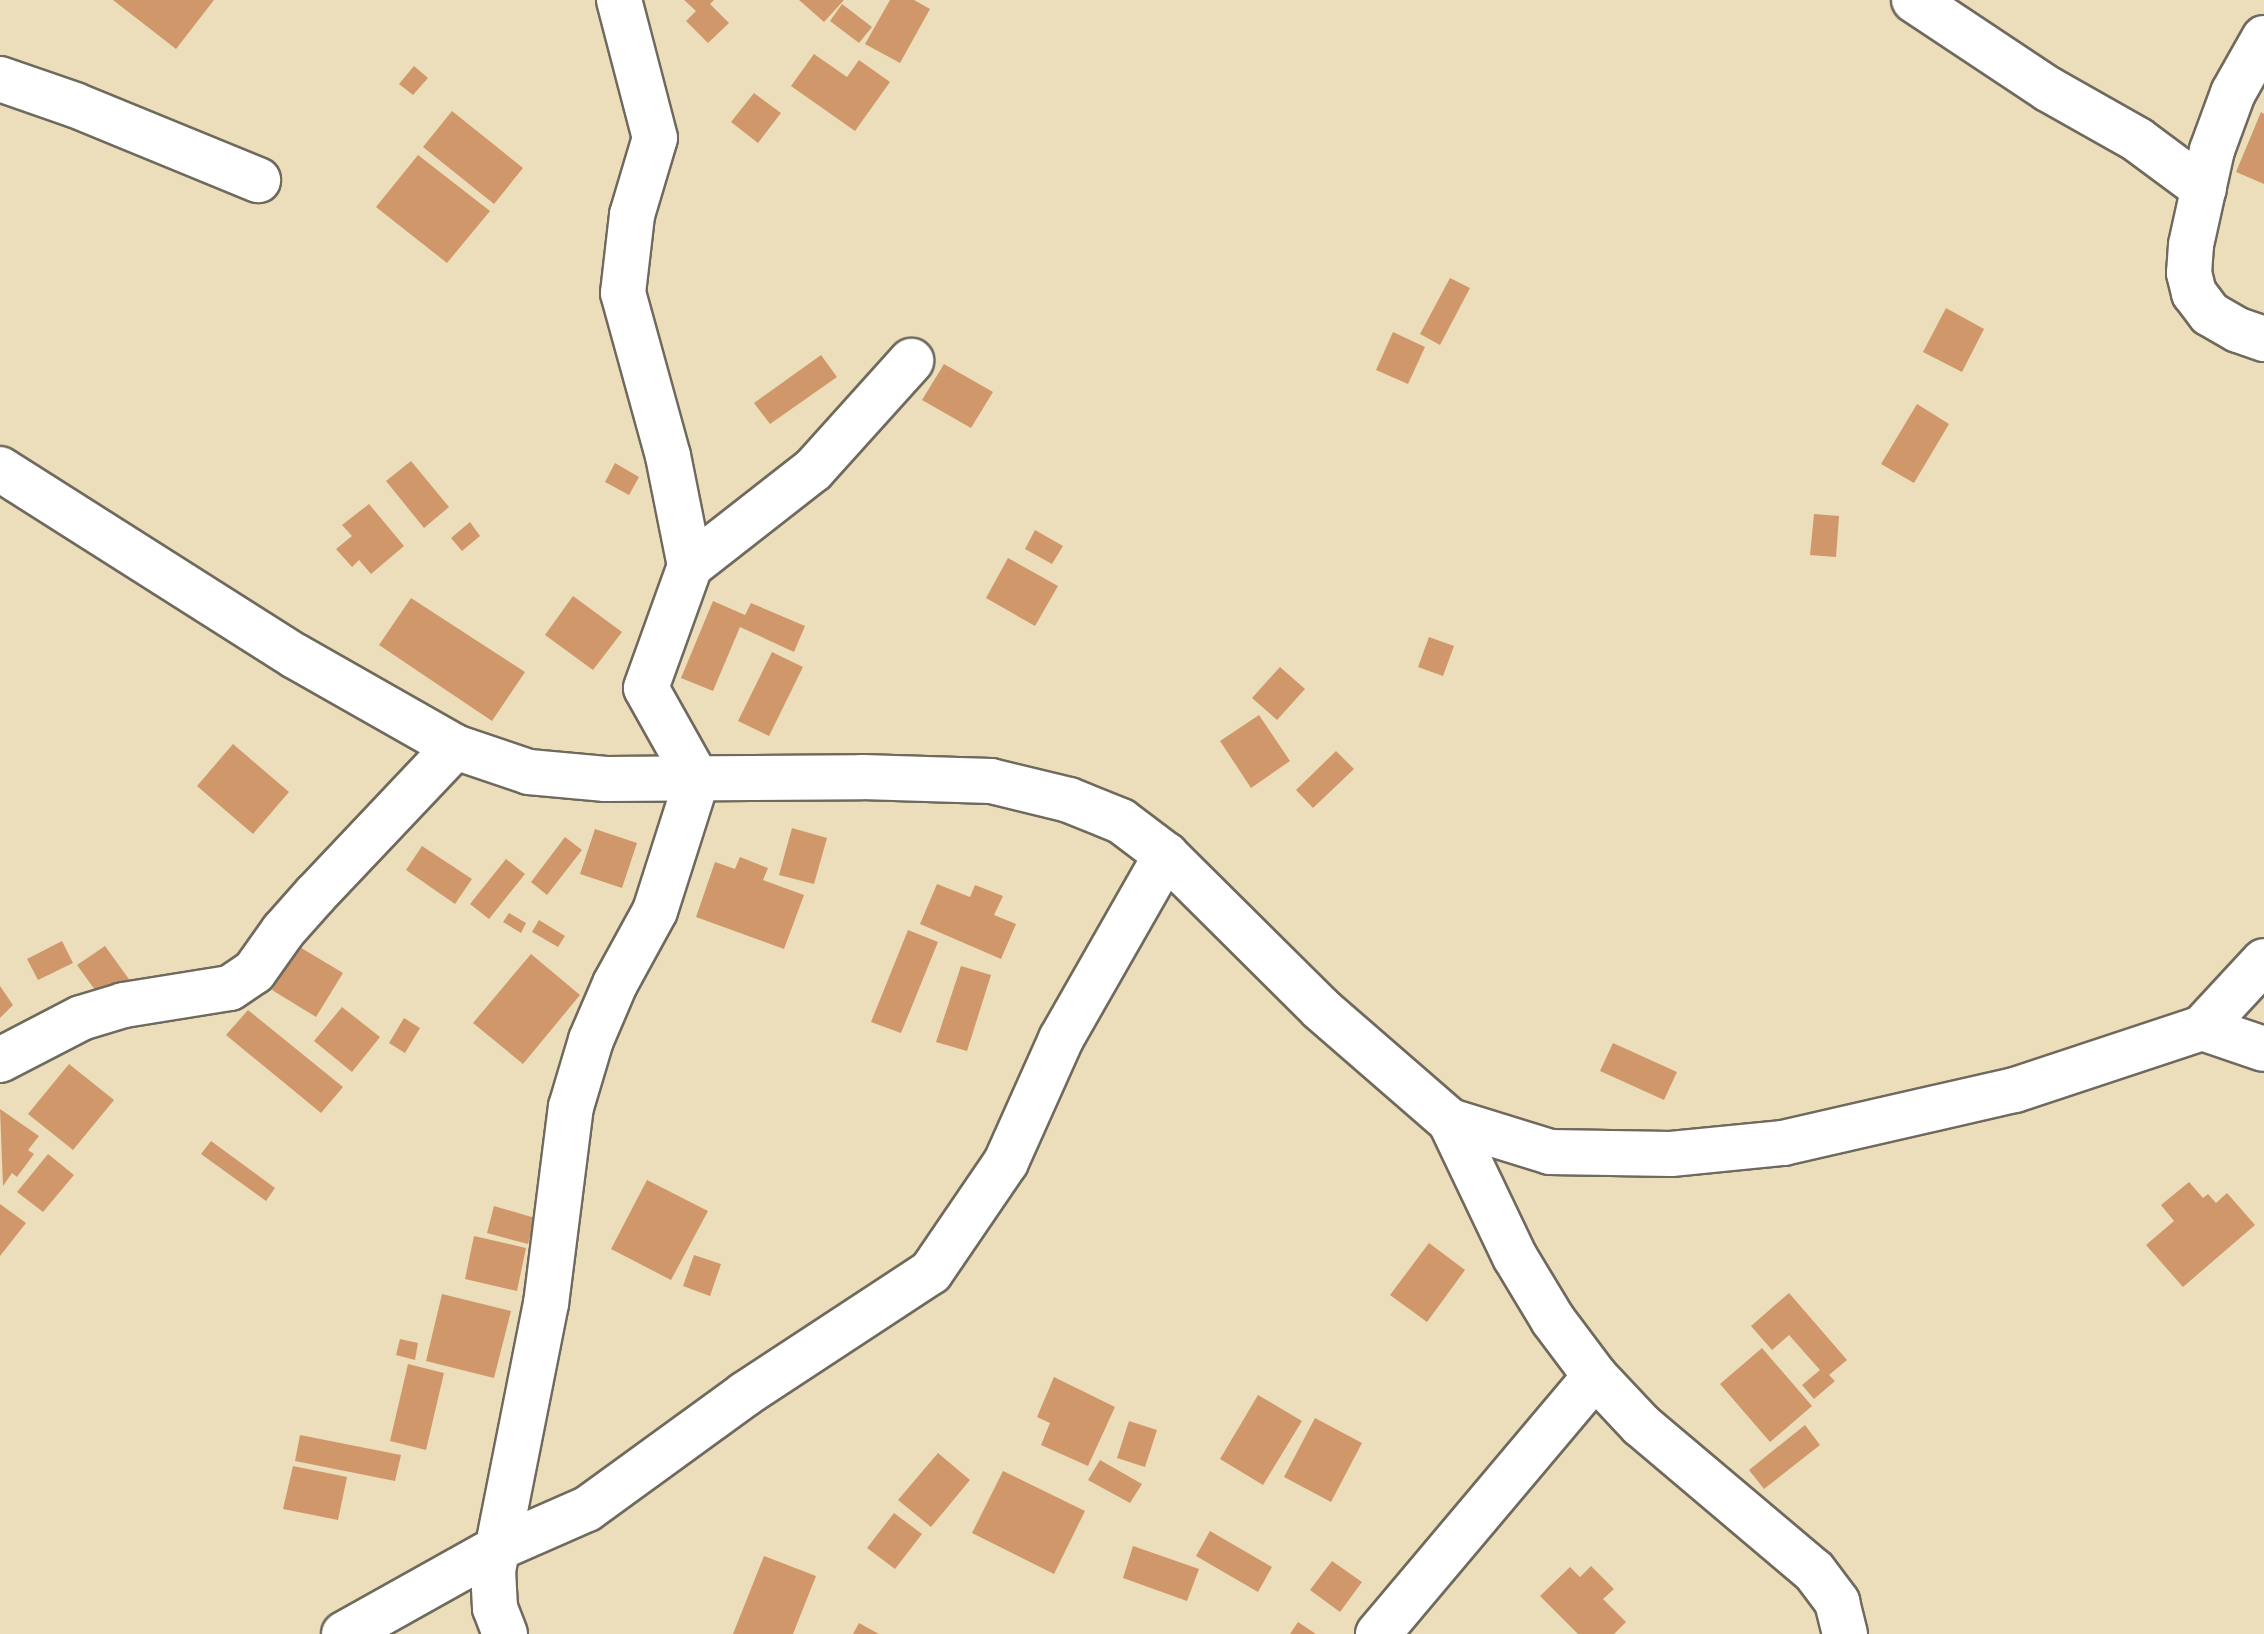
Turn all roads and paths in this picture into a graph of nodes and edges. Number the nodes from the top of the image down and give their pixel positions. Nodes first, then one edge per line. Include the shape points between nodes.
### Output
1 (619, 0) edge
2 (1914, 0) edge
3 (2264, 38) edge
4 (0, 79) edge
5 (258, 180) dead end
6 (2204, 189) junction
7 (2264, 339) edge
8 (911, 361) dead end
9 (0, 469) edge
10 (690, 566) junction
11 (455, 747) junction
12 (697, 779) junction
13 (1166, 855) junction
14 (2264, 961) edge
15 (2202, 1028) junction
16 (2264, 1049) edge
17 (0, 1060) edge
18 (1450, 1121) junction
19 (1595, 1376) junction
20 (498, 1548) junction
21 (344, 1634) edge
22 (505, 1634) edge
23 (1378, 1634) edge
24 (1845, 1634) edge

1 - 10 street via 655,138 632,215 623,293 668,456
2 - 6 street via 2048,89 2138,140
3 - 6 street via 2233,93
4 - 5 street
6 - 7 street via 2191,245 2194,293 2210,314
8 - 10 street via 813,470
9 - 11 street via 295,656
10 - 12 street via 646,688
11 - 12 street via 529,772
11 - 17 street via 315,895 254,972 230,988 124,1005 81,1018
12 - 13 street via 991,781 1069,800 1121,821
12 - 20 street via 655,911 609,998 571,1107 546,1304
13 - 18 street via 1321,1009
13 - 20 street via 1061,1039 1006,1162 931,1272 745,1394 587,1509
14 - 15 street
15 - 16 street
15 - 18 street via 2015,1090 1783,1143 1671,1154 1550,1152
18 - 19 street via 1515,1257
19 - 23 street
19 - 24 street via 1641,1425 1814,1571 1837,1602
20 - 21 street
20 - 22 street via 495,1608

